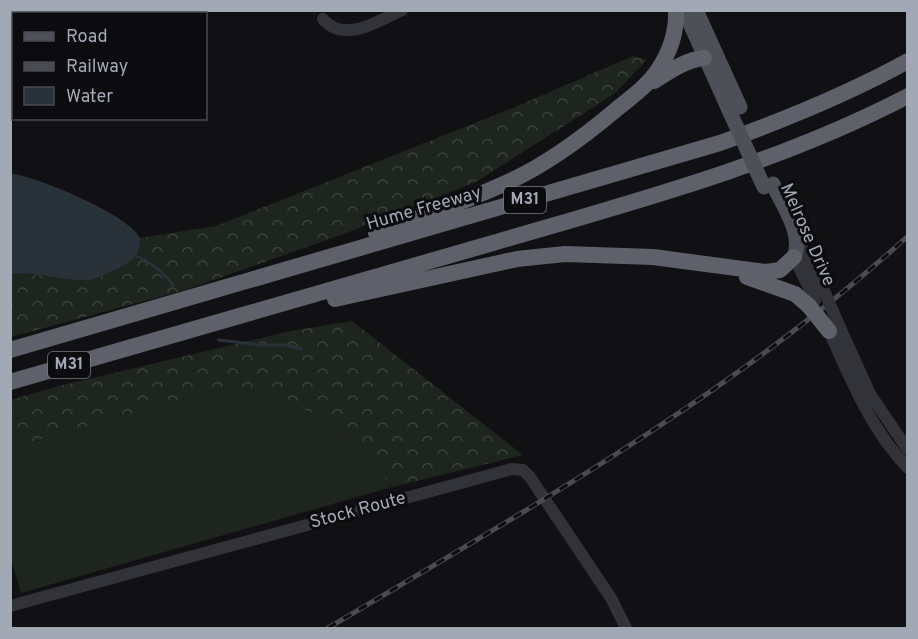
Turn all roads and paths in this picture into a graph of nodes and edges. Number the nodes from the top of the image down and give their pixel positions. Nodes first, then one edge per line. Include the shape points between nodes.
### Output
1 (402, 10) edge
2 (676, 10) edge
3 (684, 10) edge
4 (696, 10) edge
5 (323, 19) dead end
6 (704, 58) junction
7 (908, 61) edge
8 (723, 72) junction
9 (640, 90) junction
10 (908, 96) edge
11 (734, 109) junction
12 (768, 185) junction
13 (795, 231) junction
14 (330, 257) junction
15 (794, 257) junction
16 (700, 264) junction
17 (816, 300) junction
18 (833, 327) junction
19 (128, 348) junction
20 (10, 350) edge
21 (10, 382) edge
22 (908, 450) edge
23 (908, 468) edge
24 (10, 606) edge
25 (626, 628) edge

1 - 5 street via 347,31 335,29
2 - 9 highway via 676,26 667,56
3 - 6 main road, Melrose Drive
4 - 8 main road, Melrose Drive
6 - 8 main road
6 - 9 highway via 675,67
6 - 11 main road, Melrose Drive
7 - 14 highway, Hume Freeway / M31 via 773,124 720,142
8 - 11 main road, Melrose Drive
9 - 14 highway via 588,133 510,182 353,242
10 - 19 highway, M31 via 816,139 699,183
11 - 12 main road, Melrose Drive, bridge
12 - 13 main road, Melrose Drive
12 - 15 main road, Melrose Drive
13 - 15 main road
13 - 17 street, Melrose Drive
14 - 20 highway, Hume Freeway / M31
15 - 16 highway via 780,270 770,272
15 - 17 street, Melrose Drive
16 - 17 highway
16 - 19 highway via 609,255 517,259
17 - 18 highway, bridge
18 - 22 street via 870,394
18 - 23 street via 862,404
19 - 21 highway, M31
24 - 25 street, Stock Route via 512,468 523,470 530,477 612,598

